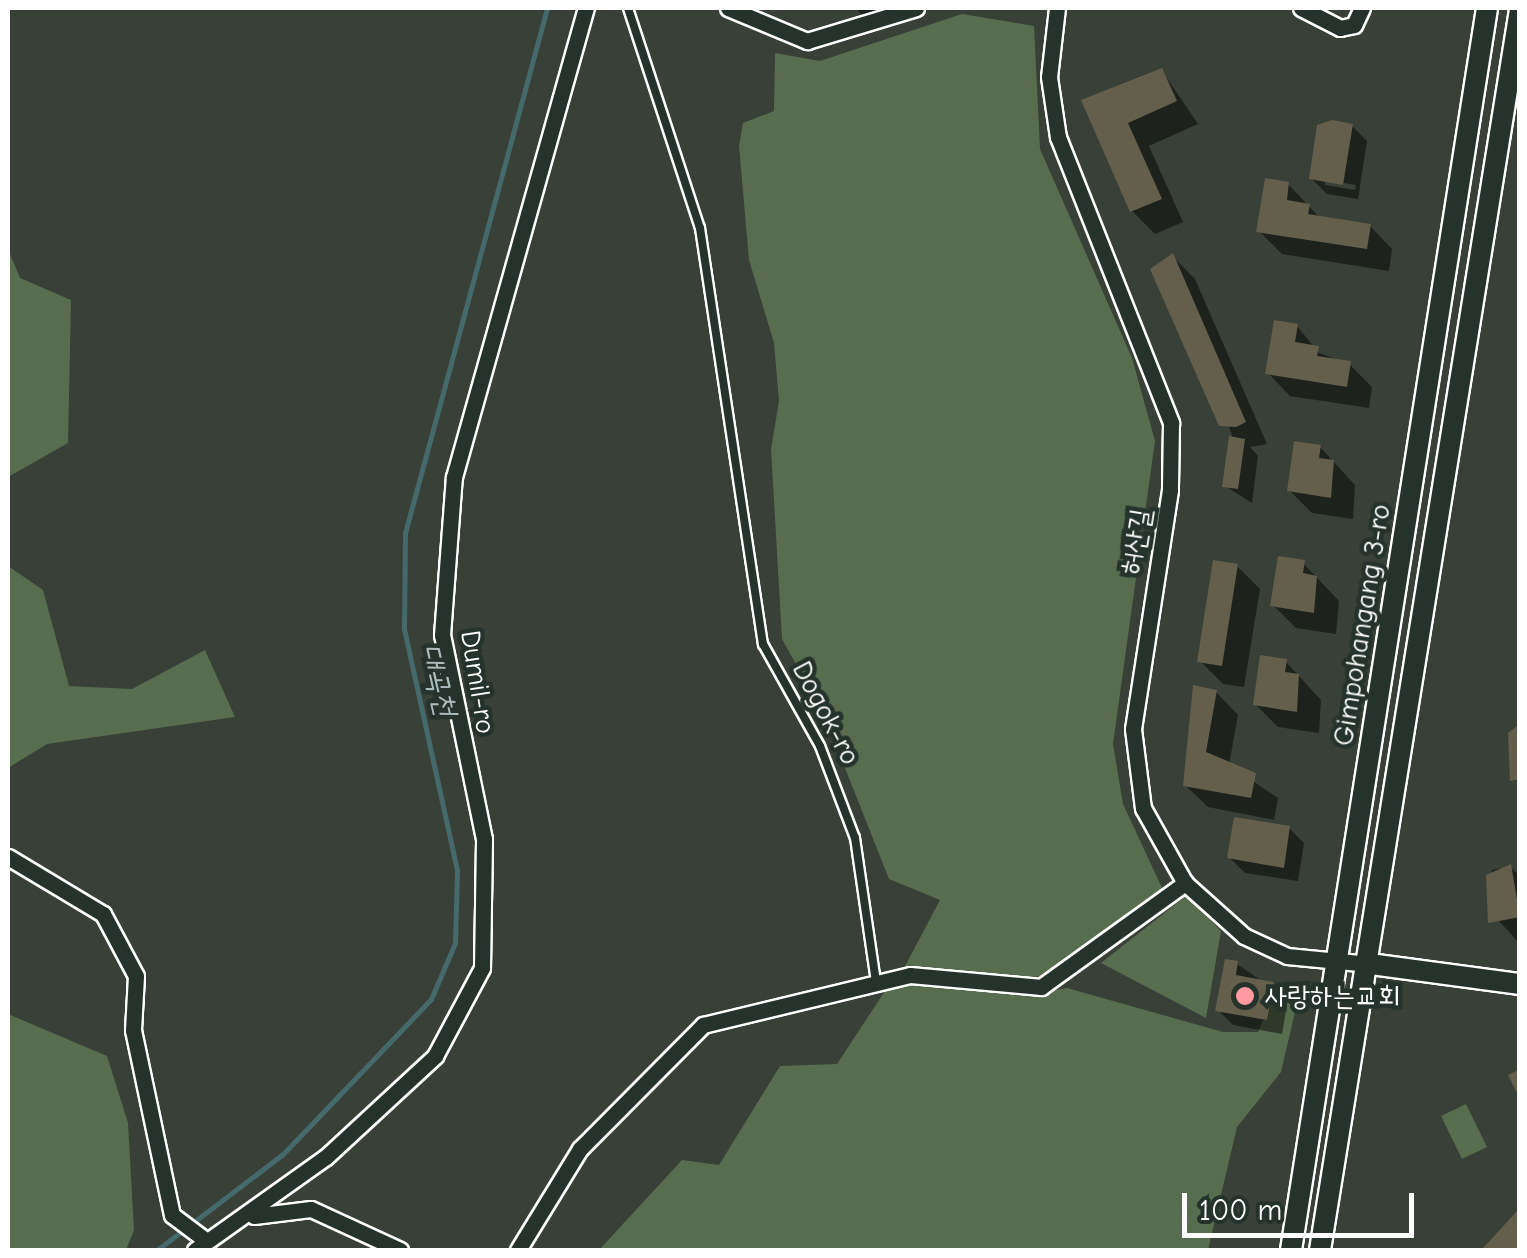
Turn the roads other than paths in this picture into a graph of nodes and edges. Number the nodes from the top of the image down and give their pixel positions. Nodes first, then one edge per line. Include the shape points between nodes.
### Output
1 (586, 8) edge
2 (628, 8) edge
3 (728, 8) edge
4 (916, 8) edge
5 (1057, 8) edge
6 (1302, 8) edge
7 (1362, 8) edge
8 (1487, 8) edge
9 (1520, 9) edge
10 (8, 858) edge
11 (1184, 882) junction
12 (1342, 962) junction
13 (1370, 964) junction
14 (876, 982) junction
15 (1520, 984) edge
16 (250, 1216) junction
17 (198, 1241) edge
18 (400, 1250) edge
19 (518, 1250) edge
20 (1291, 1250) edge
21 (1320, 1250) edge

1 - 16 street, Dumil-ro via 454,477 442,635 484,839 482,968 435,1056
2 - 14 lane, Dogok-ro via 700,228 763,644 820,746 854,838
3 - 4 street via 795,40 822,42
5 - 11 street, 허산길 via 1050,76 1058,137 1171,423 1132,748 1143,808
6 - 7 street via 1340,28 1354,25
8 - 12 street, Gimpohangang 3-ro
9 - 13 street
10 - 17 street via 103,914 136,976 133,1030 179,1220
11 - 12 street, 허산길 via 1260,947
11 - 14 street via 1053,983 1027,988 925,974
12 - 13 street, 허산길
12 - 20 street, Gimpohangang 3-ro
13 - 15 street
13 - 21 street
14 - 19 street via 703,1026 580,1148
16 - 17 street, Dumil-ro
16 - 18 street via 311,1209

